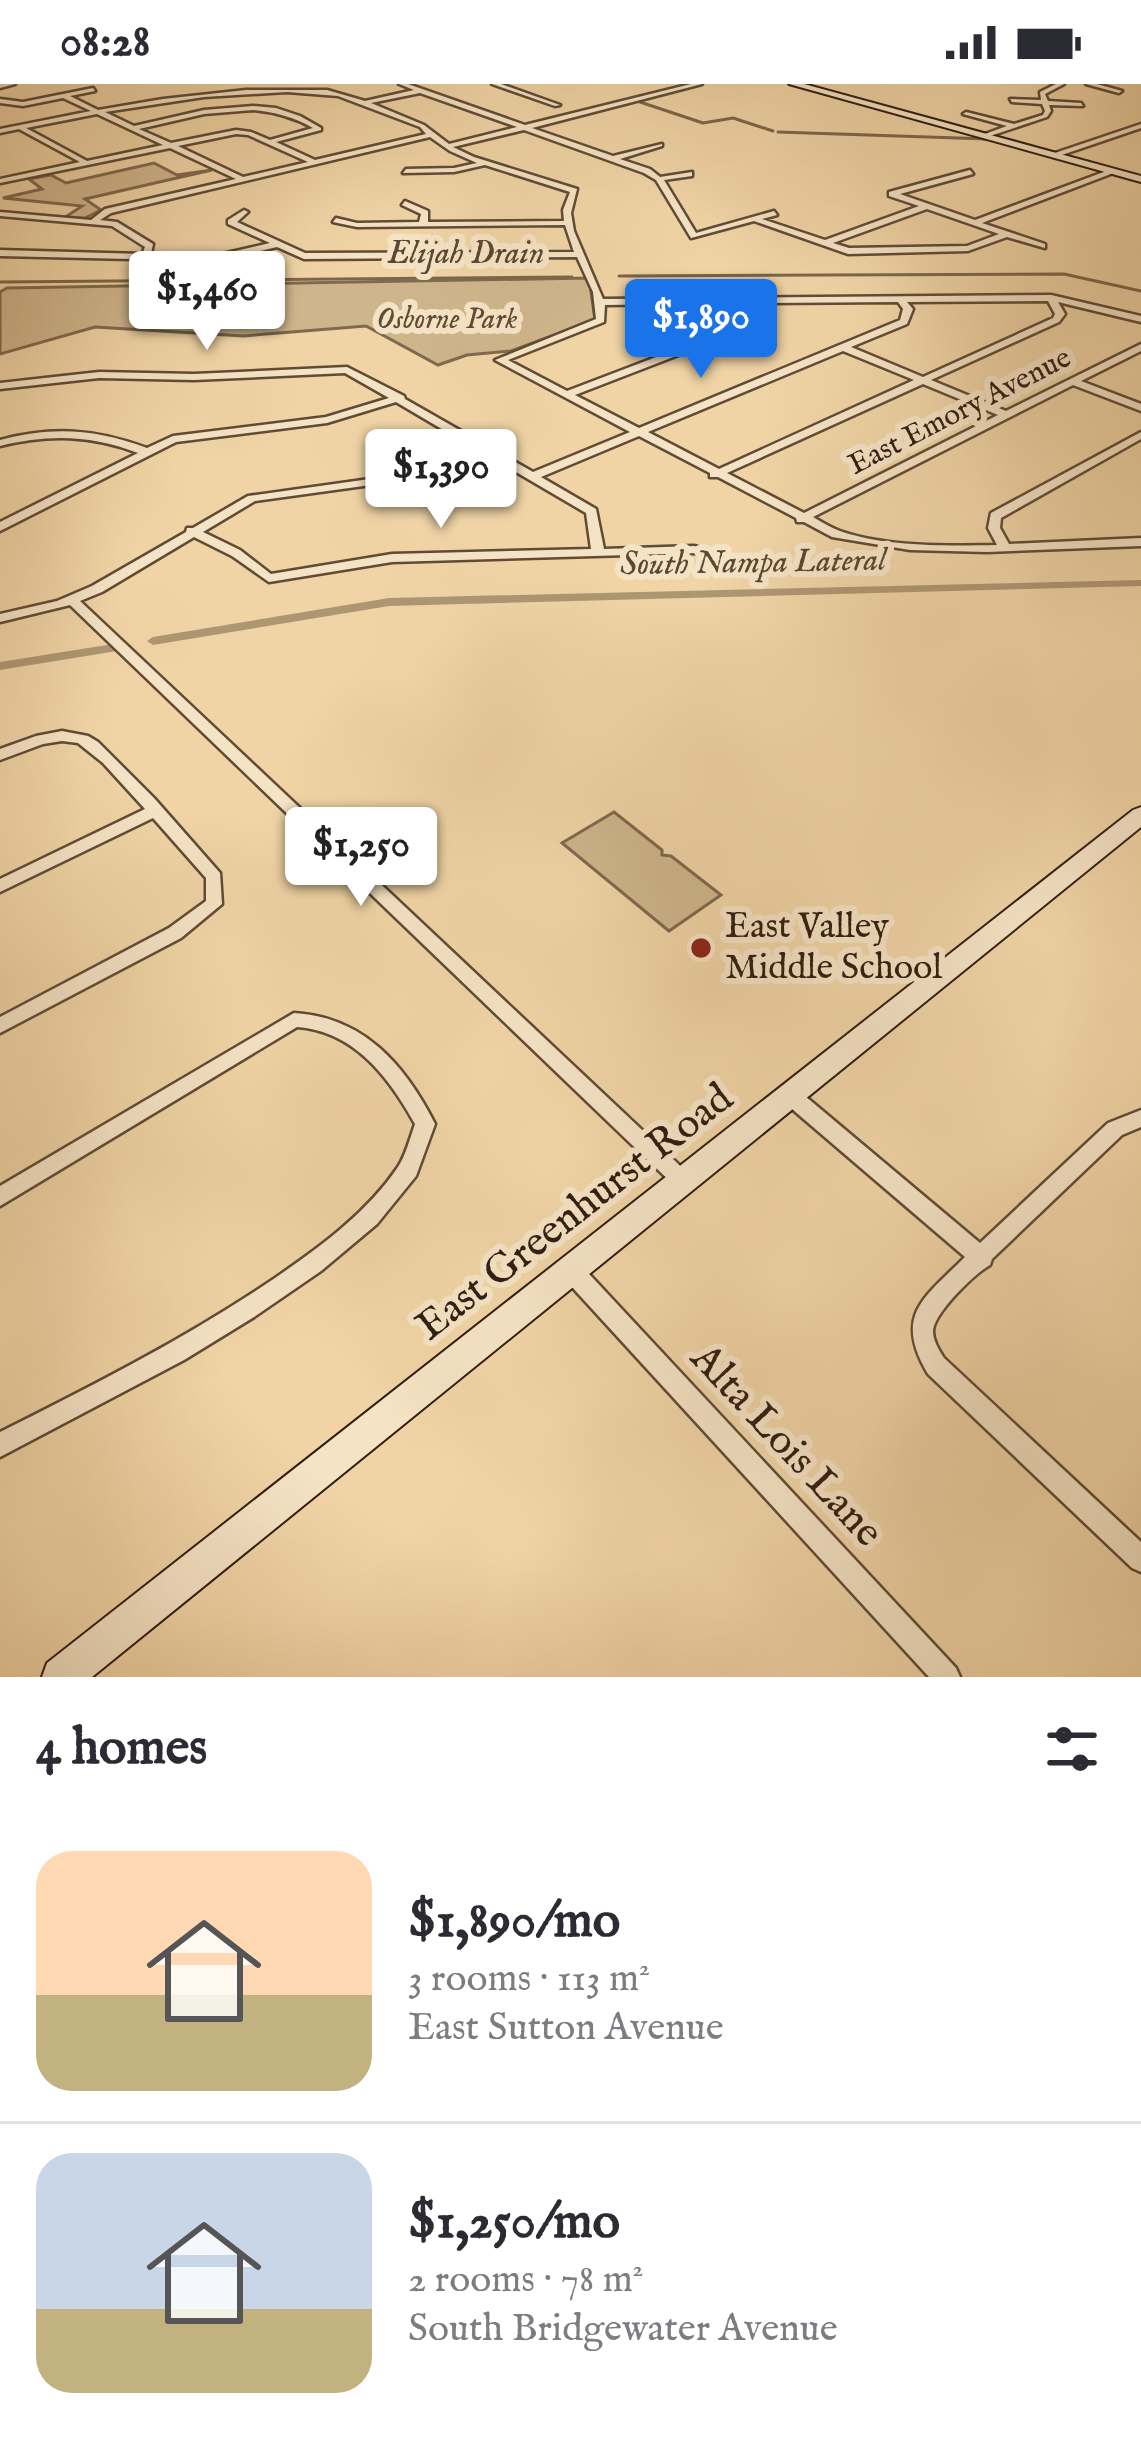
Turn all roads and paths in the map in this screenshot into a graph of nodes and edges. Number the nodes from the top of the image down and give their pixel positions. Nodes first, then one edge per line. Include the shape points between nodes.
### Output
1 (12, 84) edge
2 (402, 84) edge
3 (495, 84) edge
4 (699, 84) edge
5 (796, 84) edge
6 (1061, 84) edge
7 (1089, 84) edge
8 (290, 85) edge
9 (0, 86) edge
10 (93, 90) dead end
11 (420, 91) junction
12 (1119, 91) dead end
13 (64, 96) junction
14 (1012, 100) dead end
15 (0, 101) edge
16 (362, 103) junction
17 (1045, 104) junction
18 (1081, 105) dead end
19 (261, 107) junction
20 (539, 110) dead end
21 (98, 111) junction
22 (521, 114) dead end
23 (966, 114) dead end
24 (504, 119) junction
25 (1015, 126) junction
26 (1141, 126) edge
27 (20, 127) junction
28 (525, 127) junction
29 (134, 128) junction
30 (0, 131) edge
31 (578, 134) dead end
32 (427, 136) junction
33 (984, 136) junction
34 (559, 139) junction
35 (269, 142) junction
36 (660, 145) dead end
37 (171, 146) junction
38 (447, 147) junction
39 (1053, 155) junction
40 (614, 158) junction
41 (313, 161) junction
42 (487, 163) junction
43 (88, 164) junction
44 (406, 171) dead end
45 (970, 172) dead end
46 (1112, 172) junction
47 (689, 174) dead end
48 (658, 178) junction
49 (241, 179) junction
50 (1141, 179) edge
51 (0, 182) edge
52 (406, 203) dead end
53 (924, 207) junction
54 (244, 212) dead end
55 (774, 213) dead end
56 (0, 214) edge
57 (755, 219) junction
58 (336, 220) dead end
59 (94, 221) junction
60 (569, 223) junction
61 (974, 223) junction
62 (423, 225) junction
63 (1007, 234) junction
64 (822, 244) junction
65 (274, 245) junction
66 (1042, 245) dead end
67 (0, 254) edge
68 (579, 254) junction
69 (146, 255) junction
70 (1051, 298) junction
71 (900, 299) junction
72 (761, 300) junction
73 (601, 302) junction
74 (1141, 319) edge
75 (842, 347) junction
76 (1141, 347) edge
77 (922, 380) junction
78 (1073, 382) junction
79 (0, 386) edge
80 (566, 395) junction
81 (400, 398) junction
82 (1141, 407) edge
83 (1009, 416) junction
84 (639, 432) junction
85 (1141, 435) edge
86 (0, 443) edge
87 (483, 448) junction
88 (144, 451) junction
89 (714, 475) junction
90 (533, 476) junction
91 (801, 520) junction
92 (0, 527) edge
93 (191, 531) junction
94 (1141, 542) edge
95 (1003, 545) junction
96 (694, 550) dead end
97 (598, 552) junction
98 (71, 599) junction
99 (0, 617) edge
100 (0, 755) edge
101 (154, 811) junction
102 (1141, 815) edge
103 (0, 886) edge
104 (0, 1026) edge
105 (792, 1097) junction
106 (1141, 1118) edge
107 (685, 1183) junction
108 (0, 1197) edge
109 (982, 1258) junction
110 (568, 1268) junction
111 (0, 1445) edge
112 (1141, 1559) edge
113 (61, 1677) edge
114 (947, 1677) edge

1 - 9 street
2 - 11 street
3 - 20 street via 556,105
4 - 28 street
5 - 33 main road
6 - 17 street via 1042,92
7 - 12 street
8 - 16 street
8 - 19 street
8 - 21 street
10 - 13 street
11 - 16 street
11 - 24 street
13 - 15 street
13 - 21 street
14 - 17 street
16 - 32 street via 422,126
17 - 18 street
17 - 25 street via 1048,113
19 - 29 street
19 - 35 street via 320,129
21 - 27 street
21 - 29 street
22 - 24 street
23 - 25 street
24 - 28 street
25 - 33 street
26 - 39 street
27 - 30 street
27 - 43 street
28 - 34 street
28 - 38 street
29 - 37 street
31 - 34 street
32 - 38 street
32 - 41 street
33 - 39 main road
34 - 40 street
35 - 37 street via 244,132
35 - 41 street
36 - 40 street
37 - 43 street
37 - 49 street
38 - 42 street
39 - 46 main road
40 - 48 street
41 - 49 street
42 - 44 street
42 - 60 street via 574,191
43 - 51 street
45 - 53 street via 892,194
46 - 50 main road
46 - 61 street
47 - 48 street
48 - 57 street via 690,234
49 - 59 street
52 - 62 street via 425,213
53 - 61 street
53 - 64 street
54 - 65 street via 231,222
55 - 57 street
56 - 59 street
57 - 64 street
58 - 62 street
59 - 69 street via 150,246
60 - 62 street
60 - 68 street
61 - 63 street
63 - 64 street via 968,248 848,251
63 - 66 street
65 - 68 street via 304,256
65 - 69 street via 236,256
67 - 69 street
68 - 73 street
70 - 71 street
70 - 74 street
70 - 77 street via 1056,320
71 - 72 street
71 - 75 street via 908,309 904,322
72 - 73 street
72 - 80 street via 756,322
73 - 80 street via 598,325 500,360
75 - 77 street
75 - 84 street
76 - 78 street, East Emory Avenue
77 - 83 street
77 - 89 street
78 - 82 street
78 - 83 street, East Emory Avenue
79 - 81 street via 334,368
80 - 84 street
81 - 87 street
81 - 88 street via 327,420 185,435
83 - 91 street, East Emory Avenue
84 - 89 street
84 - 90 street
85 - 95 street via 995,516
86 - 88 street via 66,430
87 - 90 street
87 - 93 street via 400,478 252,498
88 - 92 street
89 - 91 street
90 - 97 street via 592,511
91 - 95 street via 867,542
93 - 97 street via 269,578 392,558
93 - 98 street
94 - 95 street
96 - 97 street
98 - 99 street
98 - 107 street
100 - 101 street via 58,736 86,740
101 - 103 street
101 - 104 street via 214,878 214,904
102 - 105 main road, East Greenhurst Road
105 - 107 main road, East Greenhurst Road
105 - 109 street
106 - 109 street via 1115,1129
107 - 110 main road, East Greenhurst Road
108 - 111 street via 294,1020 344,1027 425,1124 413,1167 360,1225 147,1370
109 - 112 street via 928,1311 922,1335 936,1366
110 - 113 main road, East Greenhurst Road
110 - 114 street, Alta Lois Lane

